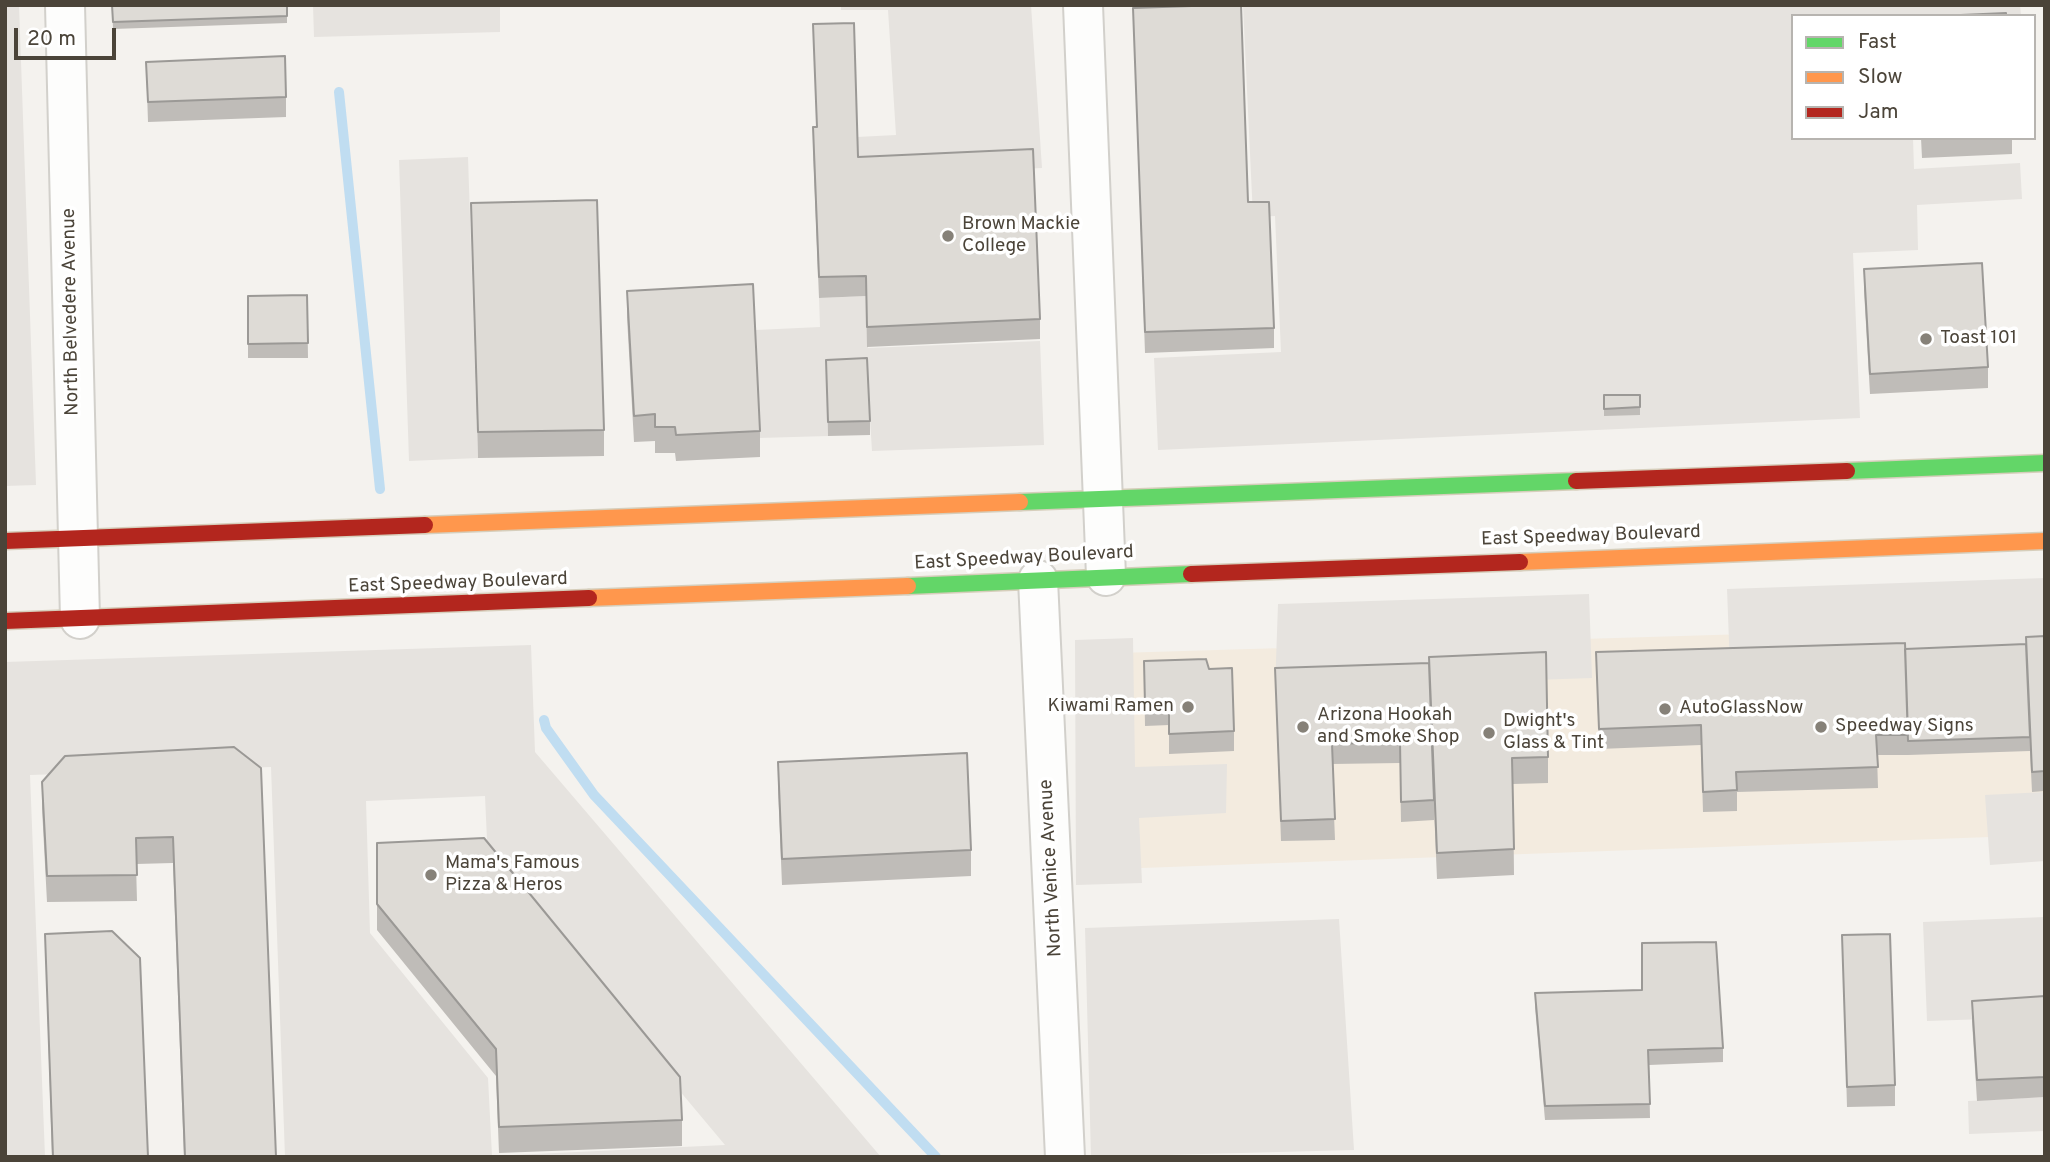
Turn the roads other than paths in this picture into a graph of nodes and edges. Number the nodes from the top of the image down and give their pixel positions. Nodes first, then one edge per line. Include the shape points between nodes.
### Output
1 (65, 5) edge
2 (1083, 5) edge
3 (2045, 463) edge
4 (1104, 498) junction
5 (77, 538) junction
6 (5, 541) edge
7 (2045, 541) edge
8 (1106, 576) junction
9 (1038, 580) junction
10 (80, 619) junction
11 (5, 621) edge
12 (1065, 1157) edge

1 - 5 street, North Belvedere Avenue
2 - 4 street
3 - 4 main road
4 - 5 main road
4 - 8 street
5 - 6 main road
5 - 10 street, North Belvedere Avenue
7 - 8 main road, East Speedway Boulevard
8 - 9 main road, East Speedway Boulevard
9 - 10 main road, East Speedway Boulevard
9 - 12 street, North Venice Avenue
10 - 11 main road, East Speedway Boulevard

